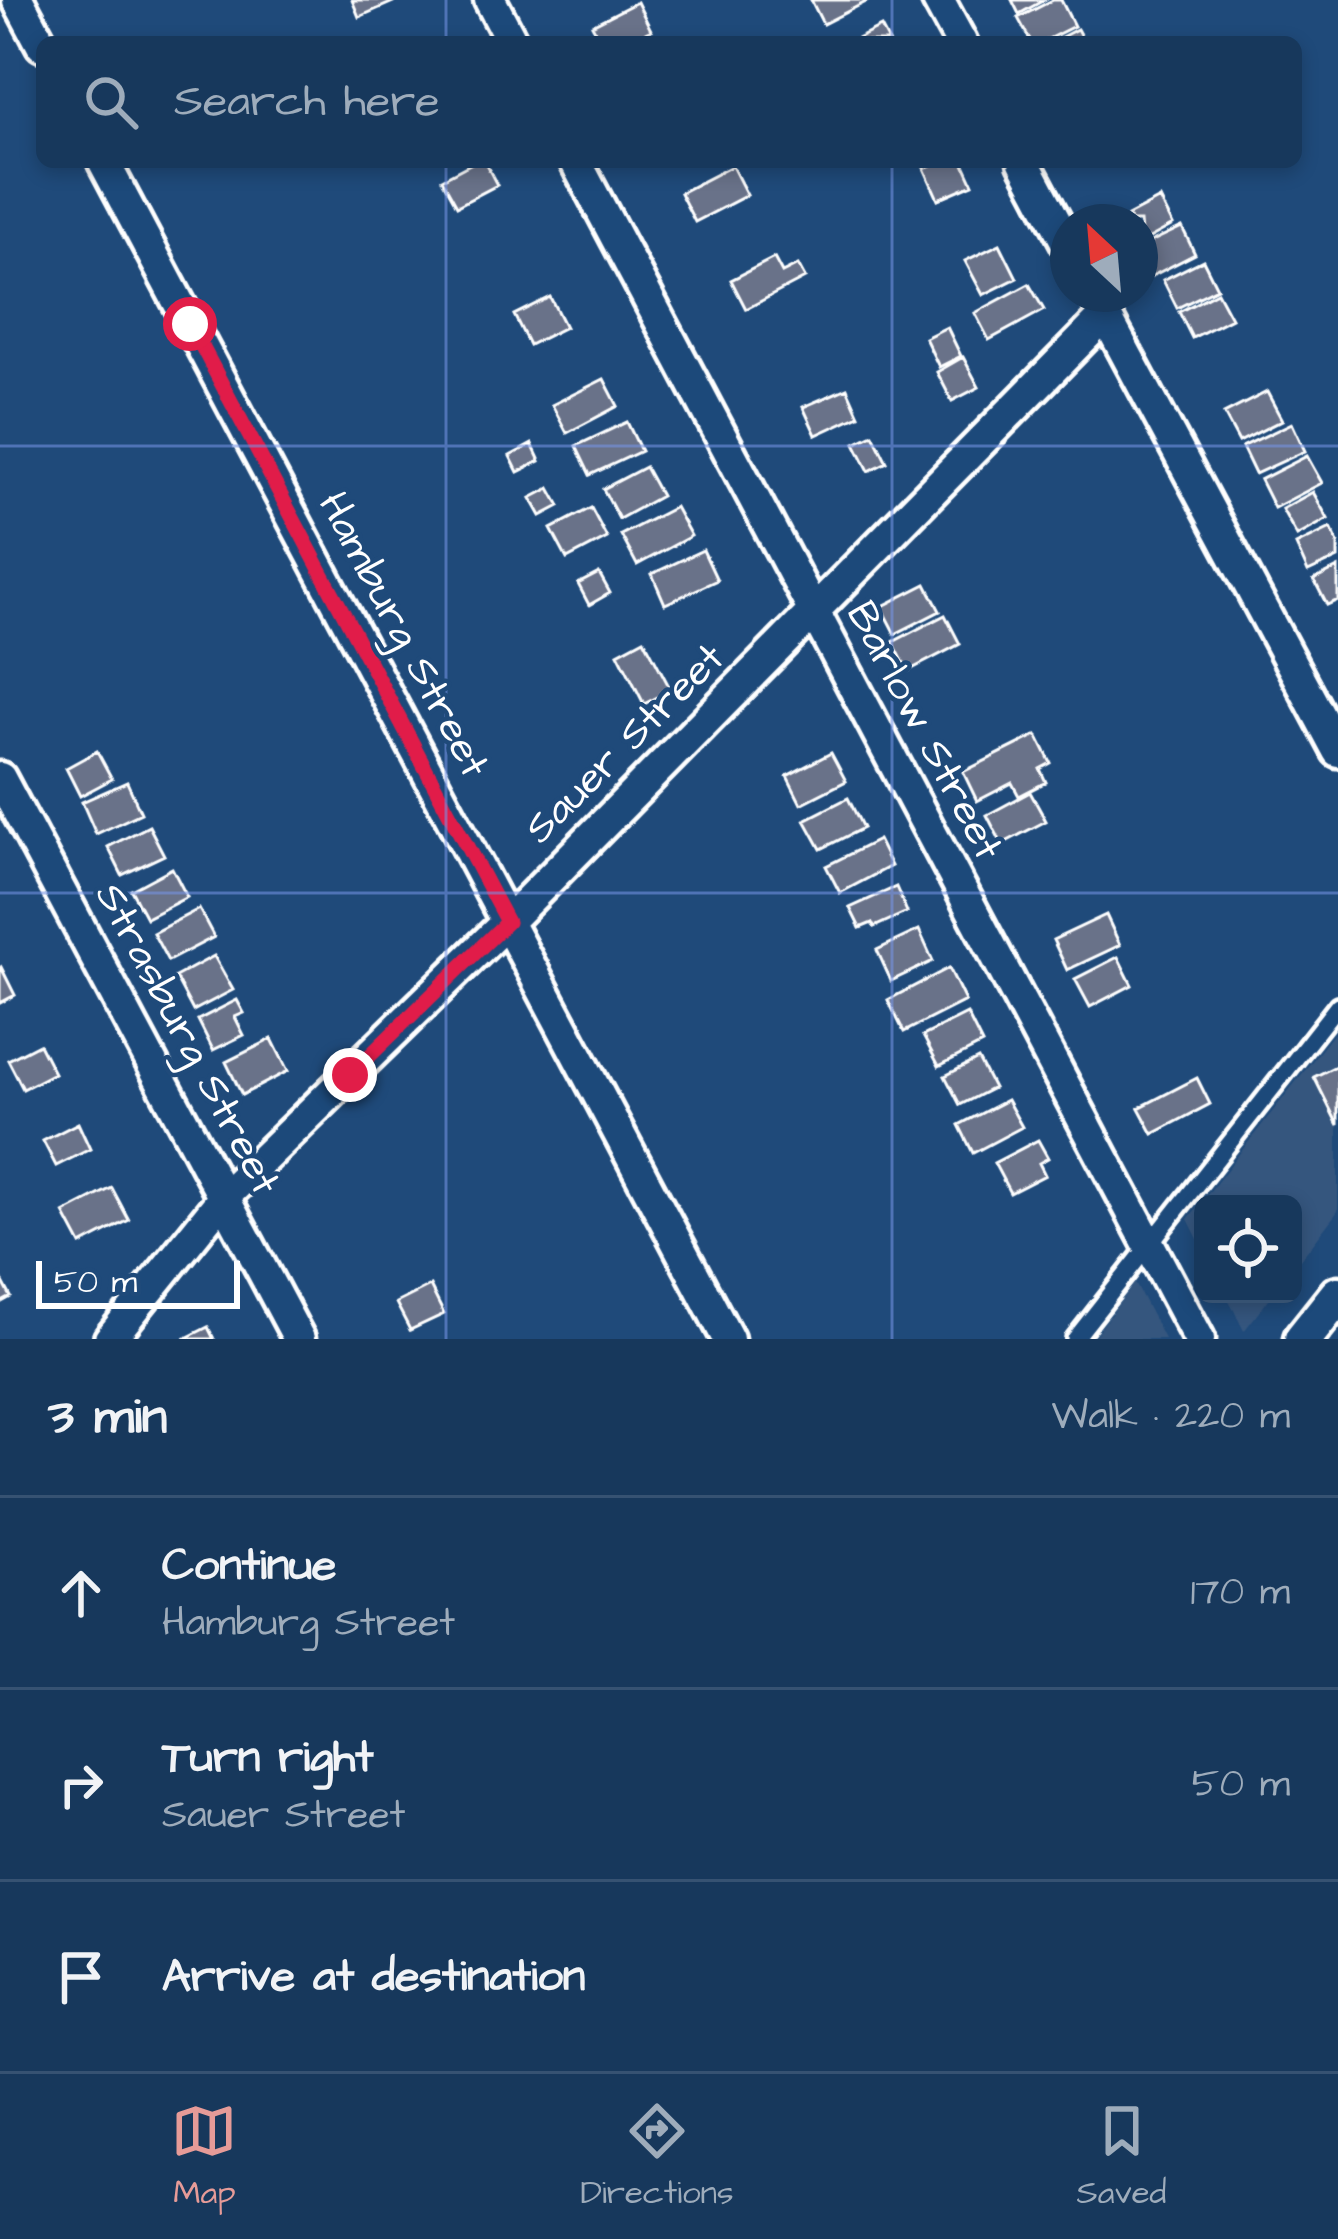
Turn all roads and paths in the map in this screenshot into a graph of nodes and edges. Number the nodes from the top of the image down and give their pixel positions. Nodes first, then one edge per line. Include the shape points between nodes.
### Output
1 (18, 0) edge
2 (490, 0) edge
3 (938, 0) edge
4 (37, 36) edge
5 (509, 36) edge
6 (958, 36) edge
7 (107, 168) edge
8 (579, 168) edge
9 (1027, 168) edge
10 (1050, 211) edge
11 (1093, 312) edge
12 (1104, 312) edge
13 (814, 612) junction
14 (1338, 751) edge
15 (0, 778) edge
16 (507, 922) junction
17 (1338, 1006) edge
18 (224, 1197) junction
19 (1149, 1245) junction
20 (1338, 1295) edge
21 (110, 1339) edge
22 (299, 1339) edge
23 (728, 1339) edge
24 (1075, 1339) edge
25 (1199, 1339) edge
26 (1304, 1339) edge

1 - 4 street
2 - 5 street
3 - 6 street
7 - 16 street, Hamburg Street
8 - 13 street, Barlow Street
9 - 10 street
11 - 13 street, Sauer Street
12 - 14 street
13 - 16 street, Sauer Street
13 - 19 street, Barlow Street
15 - 18 street, Strasburg Street
16 - 18 street, Sauer Street
16 - 23 street, Hamburg Street
17 - 19 lane
18 - 21 street, Sauer Street
18 - 22 street, Strasburg Street
19 - 24 lane
19 - 25 street, Barlow Street
20 - 26 street

